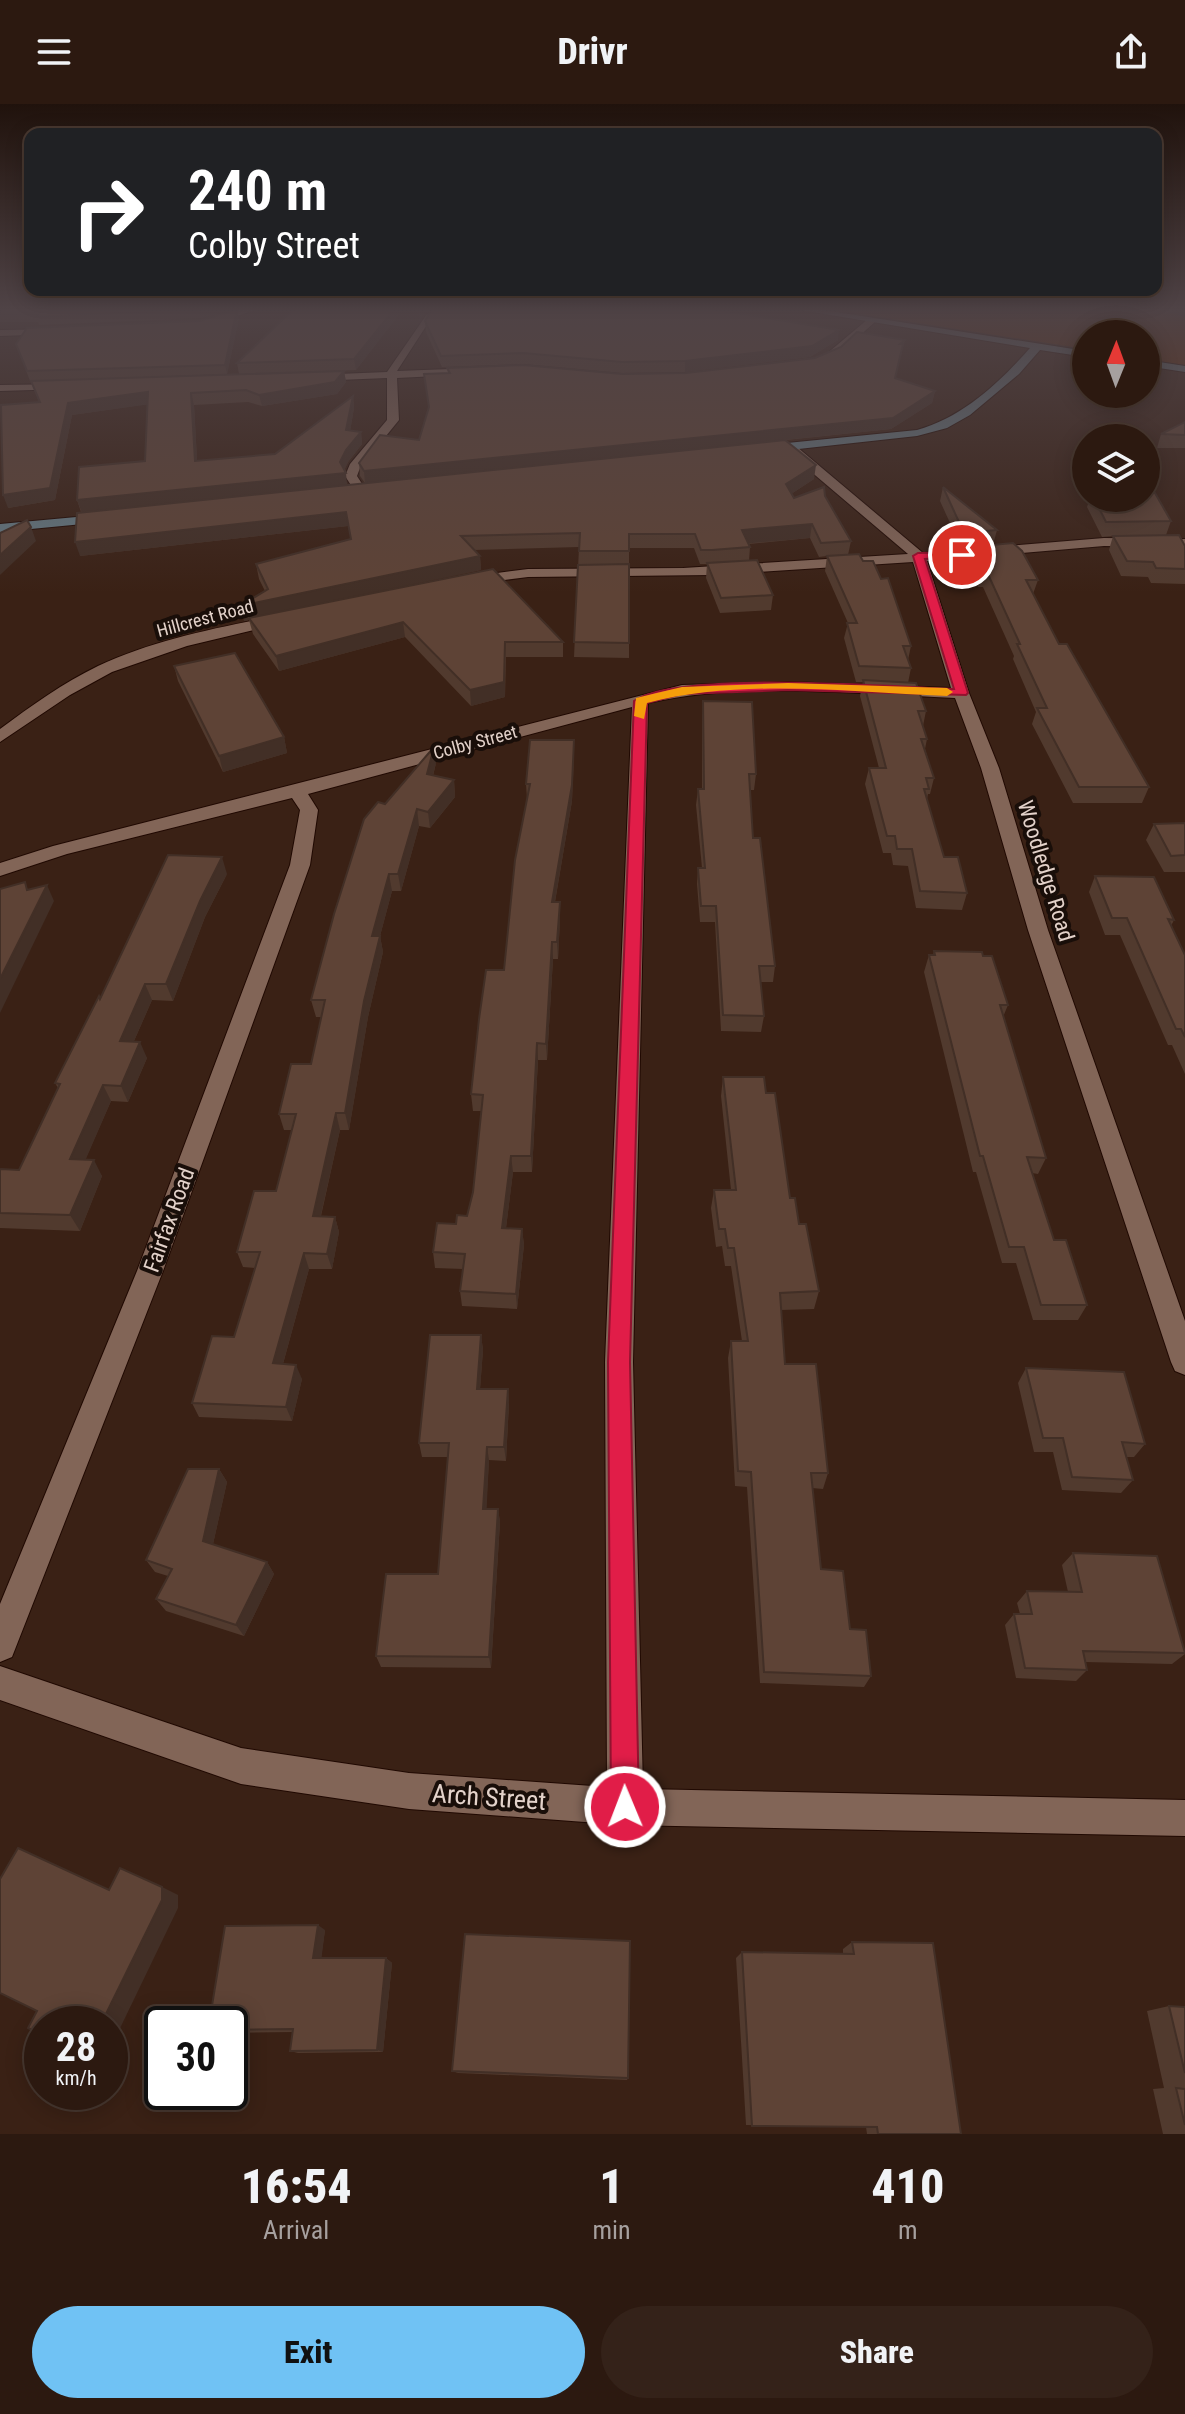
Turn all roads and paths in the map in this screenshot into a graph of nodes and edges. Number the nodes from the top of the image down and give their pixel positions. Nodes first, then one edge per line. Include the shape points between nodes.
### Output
1 (392, 404) edge
2 (977, 404) edge
3 (788, 446) junction
4 (744, 451) edge
5 (375, 489) edge
6 (360, 490) junction
7 (345, 492) edge
8 (122, 517) edge
9 (0, 528) edge
10 (1185, 543) edge
11 (918, 556) junction
12 (452, 584) edge
13 (302, 615) edge
14 (961, 693) junction
15 (640, 701) junction
16 (0, 737) edge
17 (297, 791) junction
18 (0, 870) edge
19 (1185, 1362) edge
20 (0, 1645) edge
21 (0, 1683) edge
22 (625, 1807) junction
23 (1185, 1818) edge

1 - 6 street via 393,420 354,467 351,476
2 - 3 street via 943,426 917,433
3 - 4 street
3 - 11 street
5 - 6 street
6 - 7 street
8 - 9 street
10 - 11 street via 1082,542
11 - 12 street via 711,571 537,573
11 - 14 street, Woodledge Road
13 - 16 street, Hillcrest Road via 142,655 89,676
14 - 15 street, Colby Street via 788,687 682,690
14 - 19 street, Woodledge Road
15 - 17 street, Colby Street
15 - 22 street via 619,1362
17 - 18 street, Colby Street
17 - 20 street, Fairfax Road via 309,810 300,865 150,1271
21 - 22 street, Arch Street via 241,1766 409,1791
22 - 23 street, Arch Street

